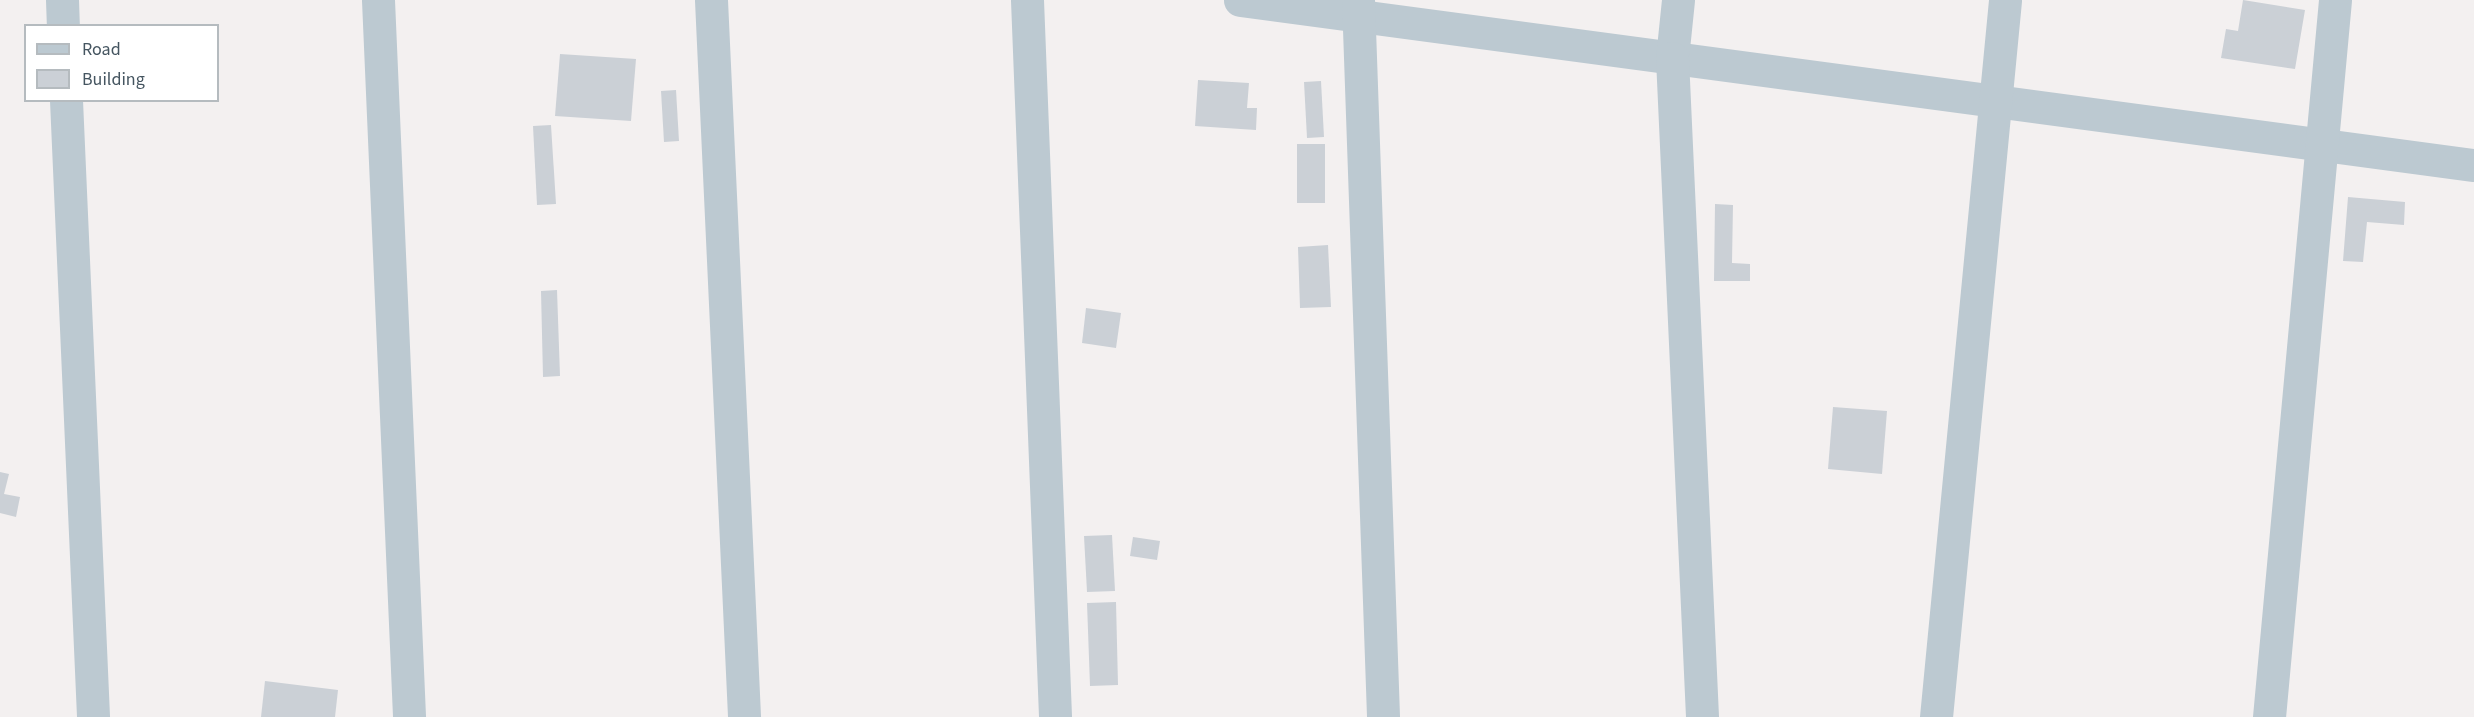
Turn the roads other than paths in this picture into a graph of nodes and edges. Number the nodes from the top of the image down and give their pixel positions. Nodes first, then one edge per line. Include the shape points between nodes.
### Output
1 (62, 0) edge
2 (378, 0) edge
3 (711, 0) edge
4 (1027, 0) edge
5 (1240, 0) edge
6 (1678, 0) edge
7 (2005, 0) edge
8 (2335, 0) edge
9 (1357, 8) edge
10 (63, 24) edge
11 (1672, 58) junction
12 (1995, 101) junction
13 (66, 102) edge
14 (2322, 145) junction
15 (2474, 165) edge
16 (93, 717) edge
17 (409, 717) edge
18 (744, 717) edge
19 (1055, 717) edge
20 (1383, 717) edge
21 (1702, 717) edge
22 (1936, 717) edge
23 (2269, 717) edge

1 - 10 street
2 - 17 street
3 - 18 street
4 - 19 street
5 - 9 street
6 - 11 street
7 - 12 street
8 - 14 street
9 - 11 street
9 - 20 street
11 - 12 street
11 - 21 street
12 - 14 street
12 - 22 street
13 - 16 street
14 - 15 street
14 - 23 street

